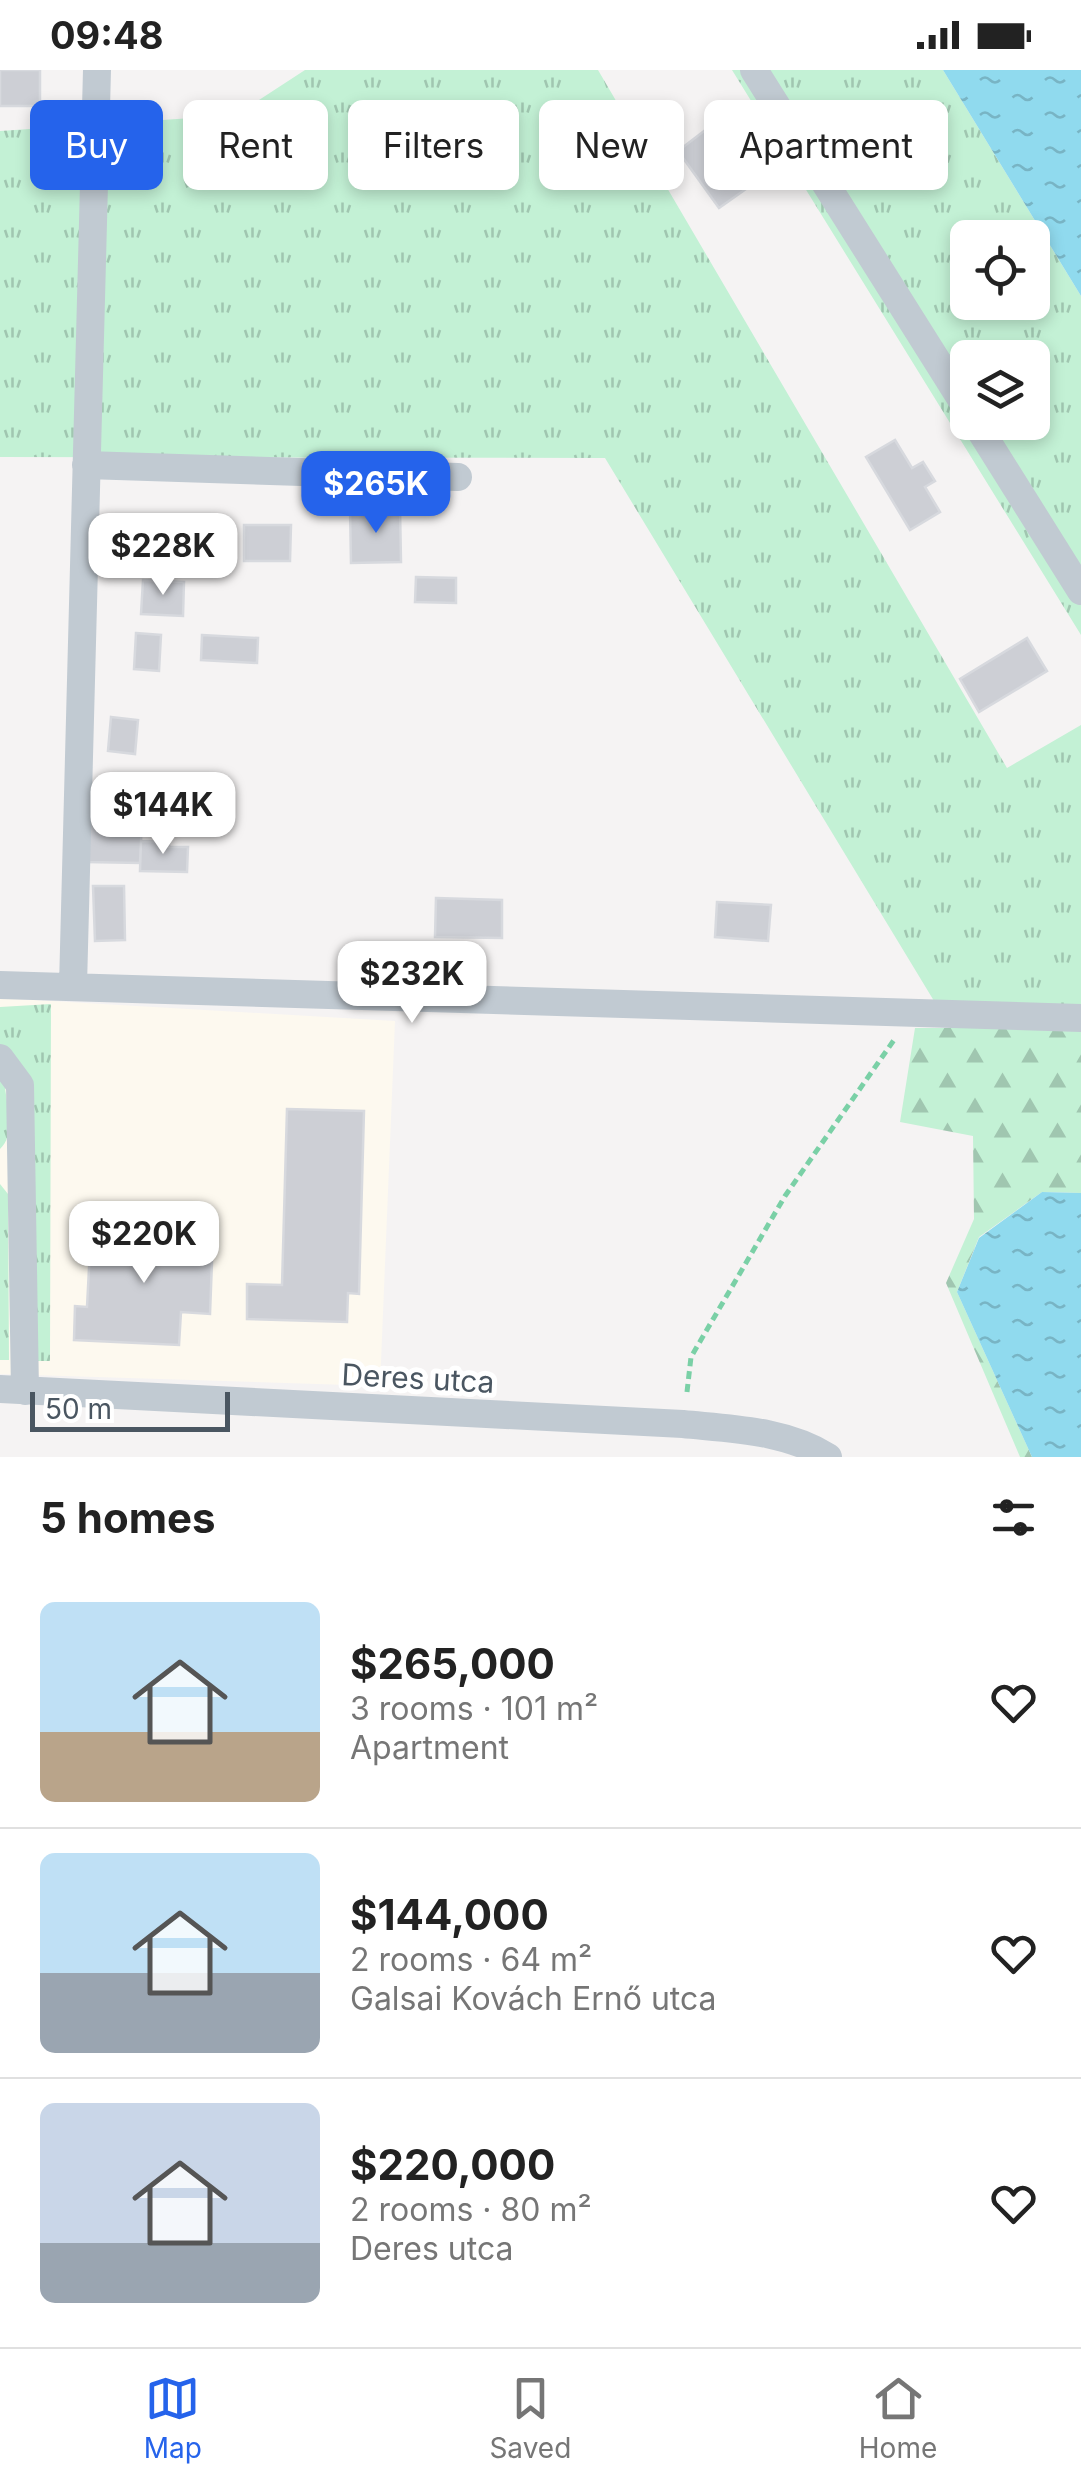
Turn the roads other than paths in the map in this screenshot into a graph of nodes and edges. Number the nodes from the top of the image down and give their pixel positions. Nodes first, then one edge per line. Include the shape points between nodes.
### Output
1 (97, 70) edge
2 (754, 70) edge
3 (950, 381) edge
4 (986, 440) edge
5 (86, 465) junction
6 (458, 477) dead end
7 (1081, 591) edge
8 (0, 985) edge
9 (73, 986) junction
10 (1081, 1018) edge
11 (0, 1058) edge
12 (11, 1162) edge
13 (12, 1390) edge
14 (828, 1457) edge

1 - 5 street
2 - 3 street
4 - 7 street
5 - 6 street
5 - 9 street
8 - 9 street
9 - 10 street
11 - 12 street via 20,1085
12 - 13 street
13 - 14 street, Deres utca via 684,1424 764,1433

